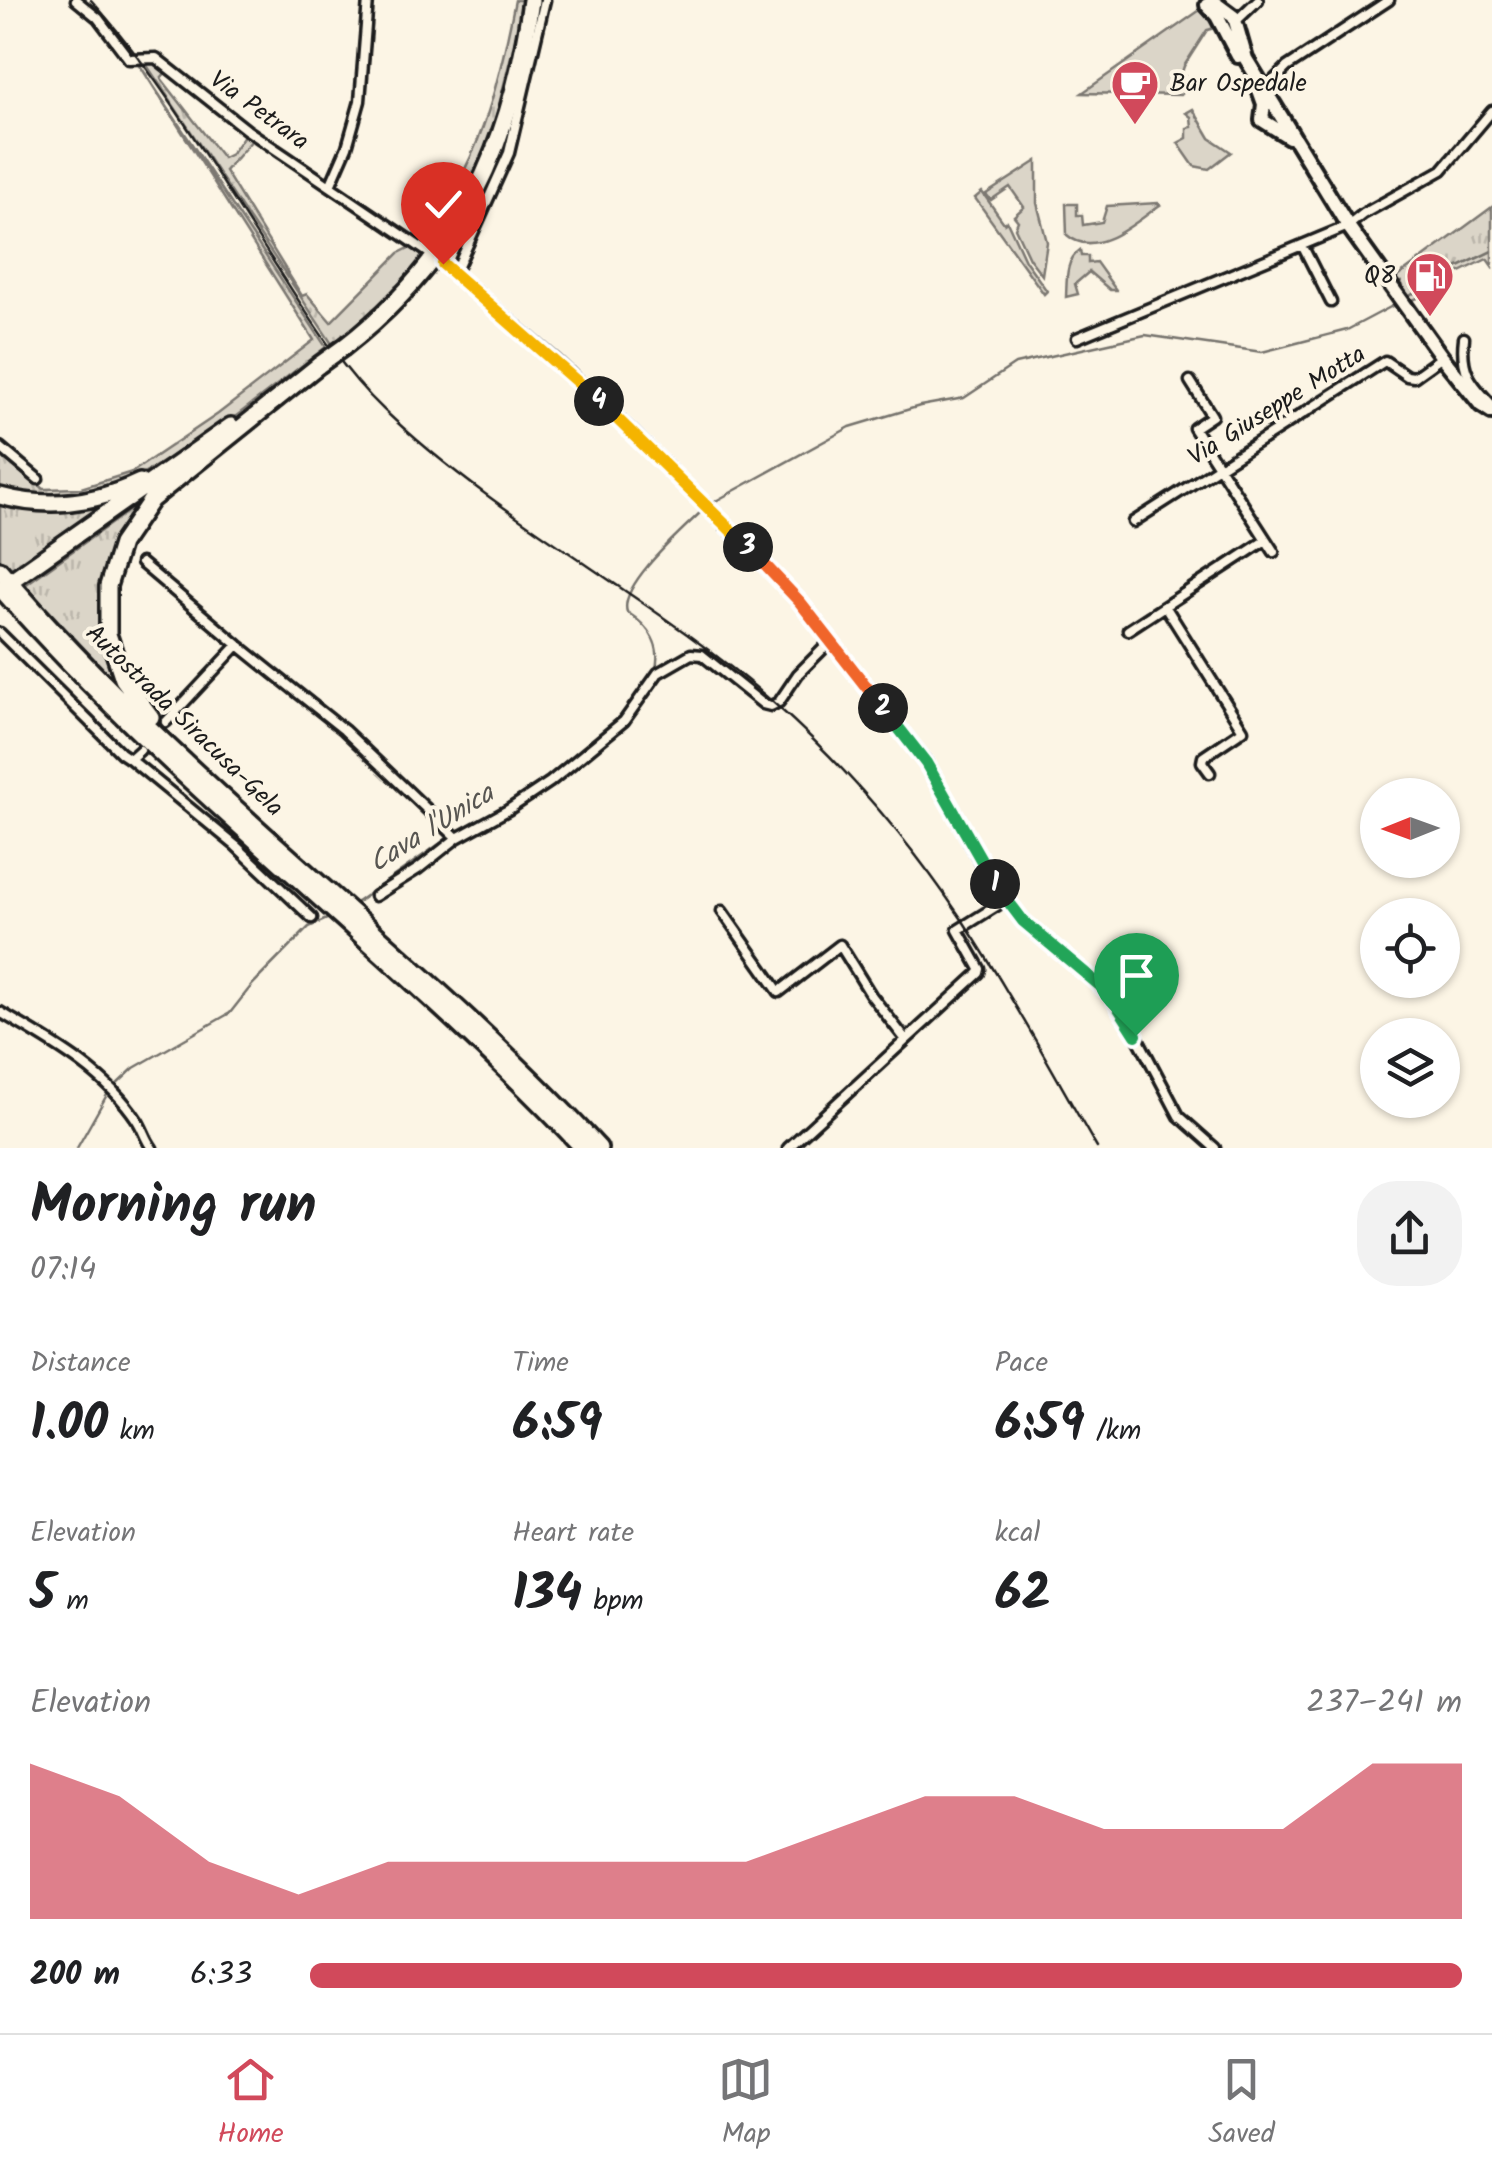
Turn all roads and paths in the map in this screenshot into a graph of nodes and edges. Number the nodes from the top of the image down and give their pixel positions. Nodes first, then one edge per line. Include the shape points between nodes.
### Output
1 (76, 0) edge
2 (368, 0) edge
3 (545, 0) edge
4 (1208, 0) edge
5 (1390, 0) edge
6 (1256, 2) edge
7 (531, 3) edge
8 (1229, 21) junction
9 (1264, 89) junction
10 (1492, 110) edge
11 (1272, 114) junction
12 (330, 186) junction
13 (1348, 226) junction
14 (1302, 246) junction
15 (429, 253) dead end
16 (443, 264) dead end
17 (455, 273) junction
18 (1332, 302) dead end
19 (1077, 338) dead end
20 (1464, 338) dead end
21 (1442, 357) junction
22 (1190, 381) dead end
23 (1470, 391) junction
24 (264, 406) junction
25 (1492, 409) edge
26 (1492, 422) edge
27 (235, 430) junction
28 (212, 439) junction
29 (0, 448) edge
30 (1219, 466) junction
31 (38, 479) dead end
32 (0, 496) edge
33 (1132, 522) dead end
34 (1266, 540) junction
35 (1274, 552) dead end
36 (141, 563) dead end
37 (12, 577) edge
38 (0, 588) edge
39 (0, 599) edge
40 (1165, 606) junction
41 (1128, 630) dead end
42 (0, 633) edge
43 (830, 642) junction
44 (238, 645) junction
45 (166, 722) dead end
46 (140, 750) dead end
47 (130, 759) junction
48 (1210, 773) dead end
49 (184, 774) junction
50 (246, 815) junction
51 (457, 838) junction
52 (375, 896) dead end
53 (1006, 900) junction
54 (334, 904) junction
55 (722, 910) dead end
56 (348, 917) junction
57 (312, 918) dead end
58 (0, 1012) edge
59 (906, 1040) junction
60 (152, 1148) edge
61 (583, 1148) edge
62 (599, 1148) edge
63 (788, 1148) edge
64 (1215, 1148) edge

1 - 12 street, Via Petrara via 129,59 156,58
2 - 12 street via 360,101
3 - 17 street via 509,153
4 - 8 main road
5 - 9 street
6 - 8 street
7 - 24 highway, bridge via 501,136 449,240 386,312
8 - 9 main road
8 - 11 main road
9 - 11 main road
10 - 13 street via 1442,170
11 - 13 main road
12 - 15 street, Via Petrara
13 - 14 street
13 - 21 main road
14 - 18 street
14 - 19 street
16 - 17 street
17 - 43 street via 646,444 800,602
20 - 25 street via 1462,366
21 - 23 main road
21 - 30 street, Via Giuseppe Motta via 1414,377 1385,361
22 - 30 street via 1212,416 1194,428
23 - 25 main road
23 - 26 main road
24 - 27 highway
24 - 28 highway
27 - 37 highway
27 - 50 highway via 151,500 129,527 113,564 107,618 115,662 132,693
28 - 32 highway via 140,482 95,499 48,503
28 - 37 highway
29 - 31 street
30 - 33 street, Via Giuseppe Motta
30 - 34 street
34 - 35 street
34 - 40 street
36 - 44 street
37 - 50 highway, Autostrada Siracusa-Gela via 97,675
38 - 49 highway, Autostrada Siracusa-Gela
39 - 49 highway via 133,736
40 - 41 street
40 - 48 street via 1243,730 1203,757
42 - 47 street
43 - 51 street via 772,706 692,654 658,674 624,721 550,782
43 - 53 street via 926,763
44 - 45 street
44 - 51 street via 344,730
46 - 47 street
47 - 57 street via 226,836
49 - 54 highway, Autostrada Siracusa-Gela
50 - 54 highway, Autostrada Siracusa-Gela
51 - 52 street
53 - 59 street via 958,930 979,972
53 - 64 street via 1110,994 1179,1116
54 - 56 highway
55 - 59 street via 780,992 840,945
56 - 61 highway
56 - 62 highway via 492,1042
58 - 60 street via 103,1081
59 - 63 street

